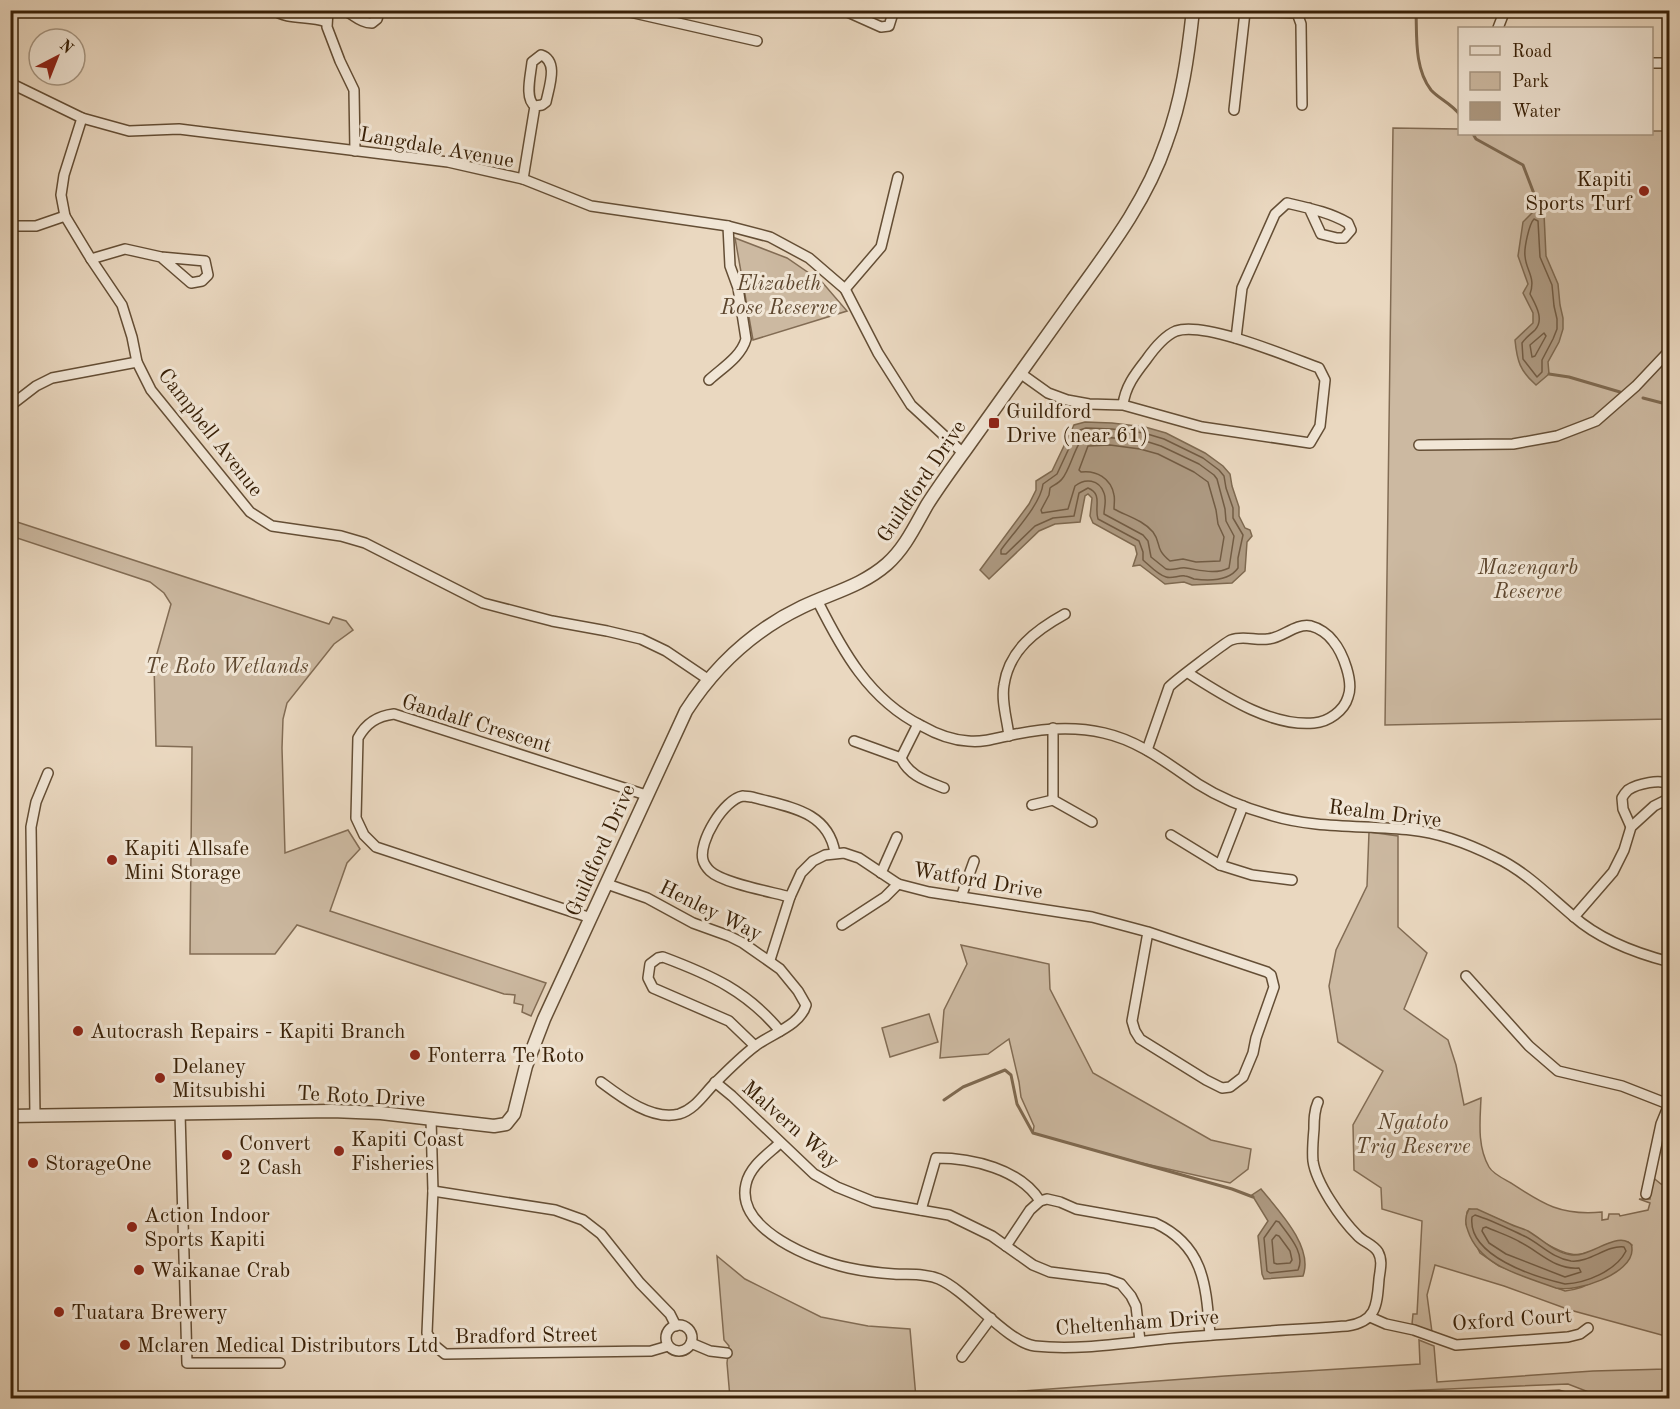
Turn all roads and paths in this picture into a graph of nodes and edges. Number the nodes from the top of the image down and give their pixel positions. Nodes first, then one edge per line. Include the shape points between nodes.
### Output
1 (274, 10) edge
2 (328, 10) edge
3 (344, 10) edge
4 (380, 10) edge
5 (621, 10) edge
6 (843, 10) edge
7 (894, 10) edge
8 (1193, 10) edge
9 (1228, 10) edge
10 (1505, 10) edge
11 (1245, 12) junction
12 (326, 22) junction
13 (1498, 27) edge
14 (757, 41) dead end
15 (1653, 63) edge
16 (1670, 63) edge
17 (10, 83) edge
18 (1302, 105) dead end
19 (535, 106) junction
20 (1234, 110) dead end
21 (82, 118) junction
22 (355, 151) junction
23 (898, 177) dead end
24 (523, 179) junction
25 (1309, 208) dead end
26 (66, 216) junction
27 (10, 226) edge
28 (728, 226) junction
29 (161, 257) junction
30 (91, 259) junction
31 (844, 289) junction
32 (1236, 338) junction
33 (1670, 350) edge
34 (137, 362) junction
35 (1020, 373) junction
36 (709, 381) dead end
37 (10, 405) edge
38 (1123, 405) junction
39 (1419, 445) dead end
40 (963, 453) junction
41 (817, 600) junction
42 (1065, 614) dead end
43 (1188, 673) junction
44 (709, 680) junction
45 (918, 724) junction
46 (1053, 728) junction
47 (1009, 736) junction
48 (854, 741) dead end
49 (1147, 750) junction
50 (901, 758) junction
51 (48, 773) dead end
52 (1670, 785) edge
53 (944, 788) dead end
54 (1670, 794) edge
55 (646, 795) junction
56 (1053, 800) junction
57 (1032, 805) dead end
58 (1244, 806) junction
59 (1092, 822) dead end
60 (1631, 827) junction
61 (1171, 835) dead end
62 (897, 837) dead end
63 (835, 853) junction
64 (974, 861) dead end
65 (1220, 865) junction
66 (881, 873) junction
67 (1292, 880) dead end
68 (607, 884) junction
69 (898, 884) junction
70 (790, 897) junction
71 (961, 897) junction
72 (1574, 917) junction
73 (591, 918) junction
74 (842, 925) dead end
75 (1148, 932) junction
76 (770, 960) junction
77 (1670, 962) edge
78 (1466, 976) dead end
79 (780, 1030) junction
80 (755, 1046) junction
81 (601, 1082) dead end
82 (715, 1082) junction
83 (1318, 1102) dead end
84 (1669, 1103) edge
85 (180, 1113) junction
86 (35, 1115) junction
87 (10, 1116) edge
88 (431, 1119) junction
89 (494, 1126) joint
90 (780, 1143) junction
91 (432, 1191) junction
92 (1646, 1194) dead end
93 (1041, 1201) junction
94 (921, 1210) junction
95 (1006, 1246) junction
96 (1370, 1317) junction
97 (991, 1318) junction
98 (676, 1326) junction
99 (1588, 1328) dead end
100 (1210, 1335) junction
101 (1140, 1341) junction
102 (691, 1343) junction
103 (668, 1346) junction
104 (727, 1353) dead end
105 (962, 1357) dead end
106 (280, 1363) dead end

1 - 12 street via 284,16
2 - 12 street
3 - 4 street via 360,21 372,23
5 - 14 street
6 - 7 street via 881,27 889,26
8 - 35 street, Guildford Drive via 1179,106 1166,146 1119,235
9 - 11 street
10 - 13 street
11 - 18 street via 1297,13
11 - 20 street
12 - 22 street via 354,90
15 - 16 street
17 - 21 street, Langdale Avenue
19 - 19 street via 529,97 532,62 541,55 551,62 552,70 546,102
19 - 24 street
21 - 22 street, Langdale Avenue via 129,131 178,129
21 - 26 street, Campbell Avenue via 64,175 61,195
22 - 24 street, Langdale Avenue via 448,162
23 - 31 street via 881,247
24 - 28 street, Langdale Avenue via 591,206
25 - 32 street via 1287,203 1275,214 1242,288
26 - 27 street via 36,226
26 - 30 street, Campbell Avenue
28 - 31 street, Langdale Avenue via 770,237 809,258
28 - 36 street via 730,266 738,288 746,339 739,353
29 - 29 street via 205,261 208,275 191,283
29 - 30 street via 125,249
30 - 34 street, Campbell Avenue via 122,305
31 - 40 street, Langdale Avenue via 911,405
32 - 38 street via 1198,330 1177,331 1155,347 1133,377
32 - 38 street via 1319,368 1325,380 1320,426 1310,443 1202,427
33 - 39 street via 1596,421 1557,436 1513,444
34 - 37 street via 52,378
34 - 44 street, Campbell Avenue via 151,390 240,502 261,520 272,526 365,543 483,603 641,639
35 - 38 street via 1048,393 1067,400
35 - 40 street, Guildford Drive
40 - 41 street, Guildford Drive via 898,554 873,575
41 - 44 street, Guildford Drive via 750,639
41 - 45 street, Realm Drive via 843,650 874,692
42 - 47 street via 1030,637 1008,668 1004,701
43 - 43 street via 1231,640 1269,639 1305,625 1318,628 1334,642 1349,679 1349,692 1344,704 1327,720 1294,722 1239,704
43 - 49 street via 1169,687
44 - 55 street, Guildford Drive via 686,711
45 - 47 street, Realm Drive via 942,736 968,742
45 - 50 street
46 - 47 street, Realm Drive
46 - 49 street, Realm Drive via 1105,733
46 - 56 street
48 - 50 street
49 - 58 street, Realm Drive via 1200,785
50 - 53 street via 911,773
51 - 86 street via 31,826
52 - 60 street via 1658,780 1627,790 1622,798 1623,809
54 - 60 street
55 - 68 street, Guildford Drive
55 - 73 street, Gandalf Crescent via 394,714 376,718 358,738 356,818 364,835 376,847
56 - 57 street
56 - 59 street
58 - 65 street
58 - 72 street, Realm Drive via 1289,820 1414,830 1467,844 1515,868
60 - 72 street via 1613,872
61 - 65 street
62 - 66 street
63 - 66 street, Watford Drive via 852,854
63 - 70 street via 813,861 801,873
63 - 70 street via 824,825 810,815 752,797 743,796 728,804 706,842 702,859 706,867 723,879
64 - 71 street
65 - 67 street via 1252,875
66 - 69 street, Watford Drive
68 - 73 street, Guildford Drive
68 - 76 street, Henley Way via 729,936
69 - 71 street, Watford Drive
69 - 74 street
70 - 76 street
71 - 75 street, Watford Drive via 1092,917
72 - 77 street, Realm Drive via 1626,949
73 - 89 street, Guildford Drive via 544,1019 526,1066 514,1114 506,1124
75 - 75 street, Watford Drive via 1271,975 1274,987 1248,1069 1230,1087 1222,1088 1194,1074 1140,1039 1135,1031 1132,1021
76 - 79 street, Henley Way via 806,1005 798,1018
78 - 84 street via 1529,1046 1558,1071 1622,1086
79 - 80 street
79 - 80 street via 746,997 717,978 663,957 650,964 648,978 653,988 729,1021
80 - 82 street
81 - 82 street via 625,1100 654,1113 679,1114 693,1106
82 - 90 street, Malvern Way
83 - 96 street via 1312,1145 1316,1173 1347,1223 1376,1250 1381,1260 1377,1301
84 - 92 street
85 - 86 street, Te Roto Drive
85 - 88 street, Te Roto Drive via 332,1111
85 - 106 street via 187,1363
86 - 87 street, Te Roto Drive
88 - 89 street, Te Roto Drive
88 - 91 street, Bradford Street
90 - 94 street, Malvern Way via 814,1174 837,1187 874,1202
90 - 97 street, Cheltenham Drive via 754,1166 746,1185 748,1208 763,1228 795,1249 849,1268 940,1279
91 - 98 street via 555,1210 583,1220 601,1234
91 - 103 street, Bradford Street via 427,1333 445,1354 651,1351
93 - 94 street via 1030,1188 980,1162 936,1158
93 - 95 street via 1030,1210
93 - 100 street via 1054,1200 1076,1209 1149,1222 1165,1228 1184,1243 1201,1267
94 - 95 street, Malvern Way via 949,1215
95 - 101 street, Malvern Way via 1050,1272 1121,1284 1136,1306
96 - 99 street, Oxford Court via 1456,1345 1574,1336
96 - 100 street, Cheltenham Drive via 1347,1326
97 - 101 street, Cheltenham Drive via 1031,1345 1064,1347
97 - 105 street
98 - 102 street via 688,1330
98 - 103 street via 666,1335
100 - 101 street, Cheltenham Drive
102 - 103 street, Bradford Street via 680,1351
102 - 104 street, Bradford Street

